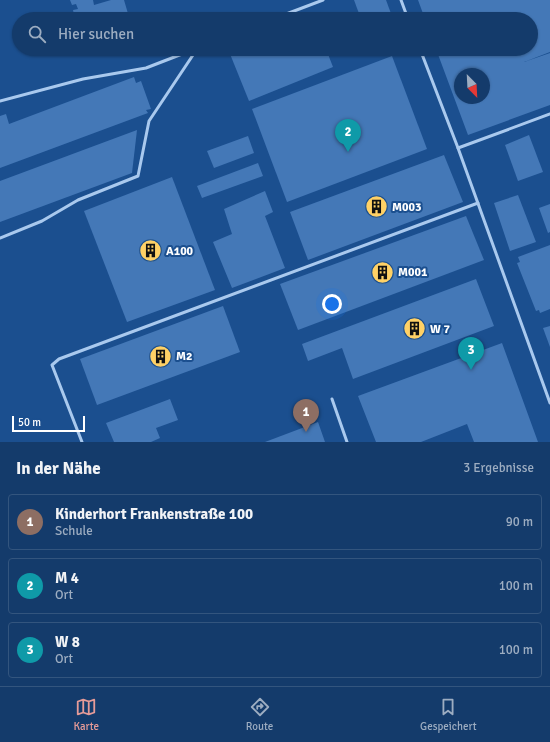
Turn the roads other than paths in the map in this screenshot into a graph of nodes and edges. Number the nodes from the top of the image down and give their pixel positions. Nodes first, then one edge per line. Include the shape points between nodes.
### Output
1 (323, 0) edge
2 (401, 0) edge
3 (291, 12) edge
4 (405, 12) edge
5 (178, 56) edge
6 (191, 56) edge
7 (423, 56) edge
8 (0, 101) edge
9 (550, 114) edge
10 (458, 148) junction
11 (478, 203) junction
12 (0, 238) edge
13 (332, 399) dead end
14 (550, 403) edge
15 (82, 442) edge
16 (347, 442) edge

1 - 3 lane
2 - 4 lane
5 - 8 lane via 146,68 83,79
6 - 12 lane via 149,121 138,176 78,200 42,221
7 - 10 lane
9 - 10 lane
10 - 11 lane
11 - 14 lane
11 - 15 lane via 59,360 52,365
13 - 16 lane

